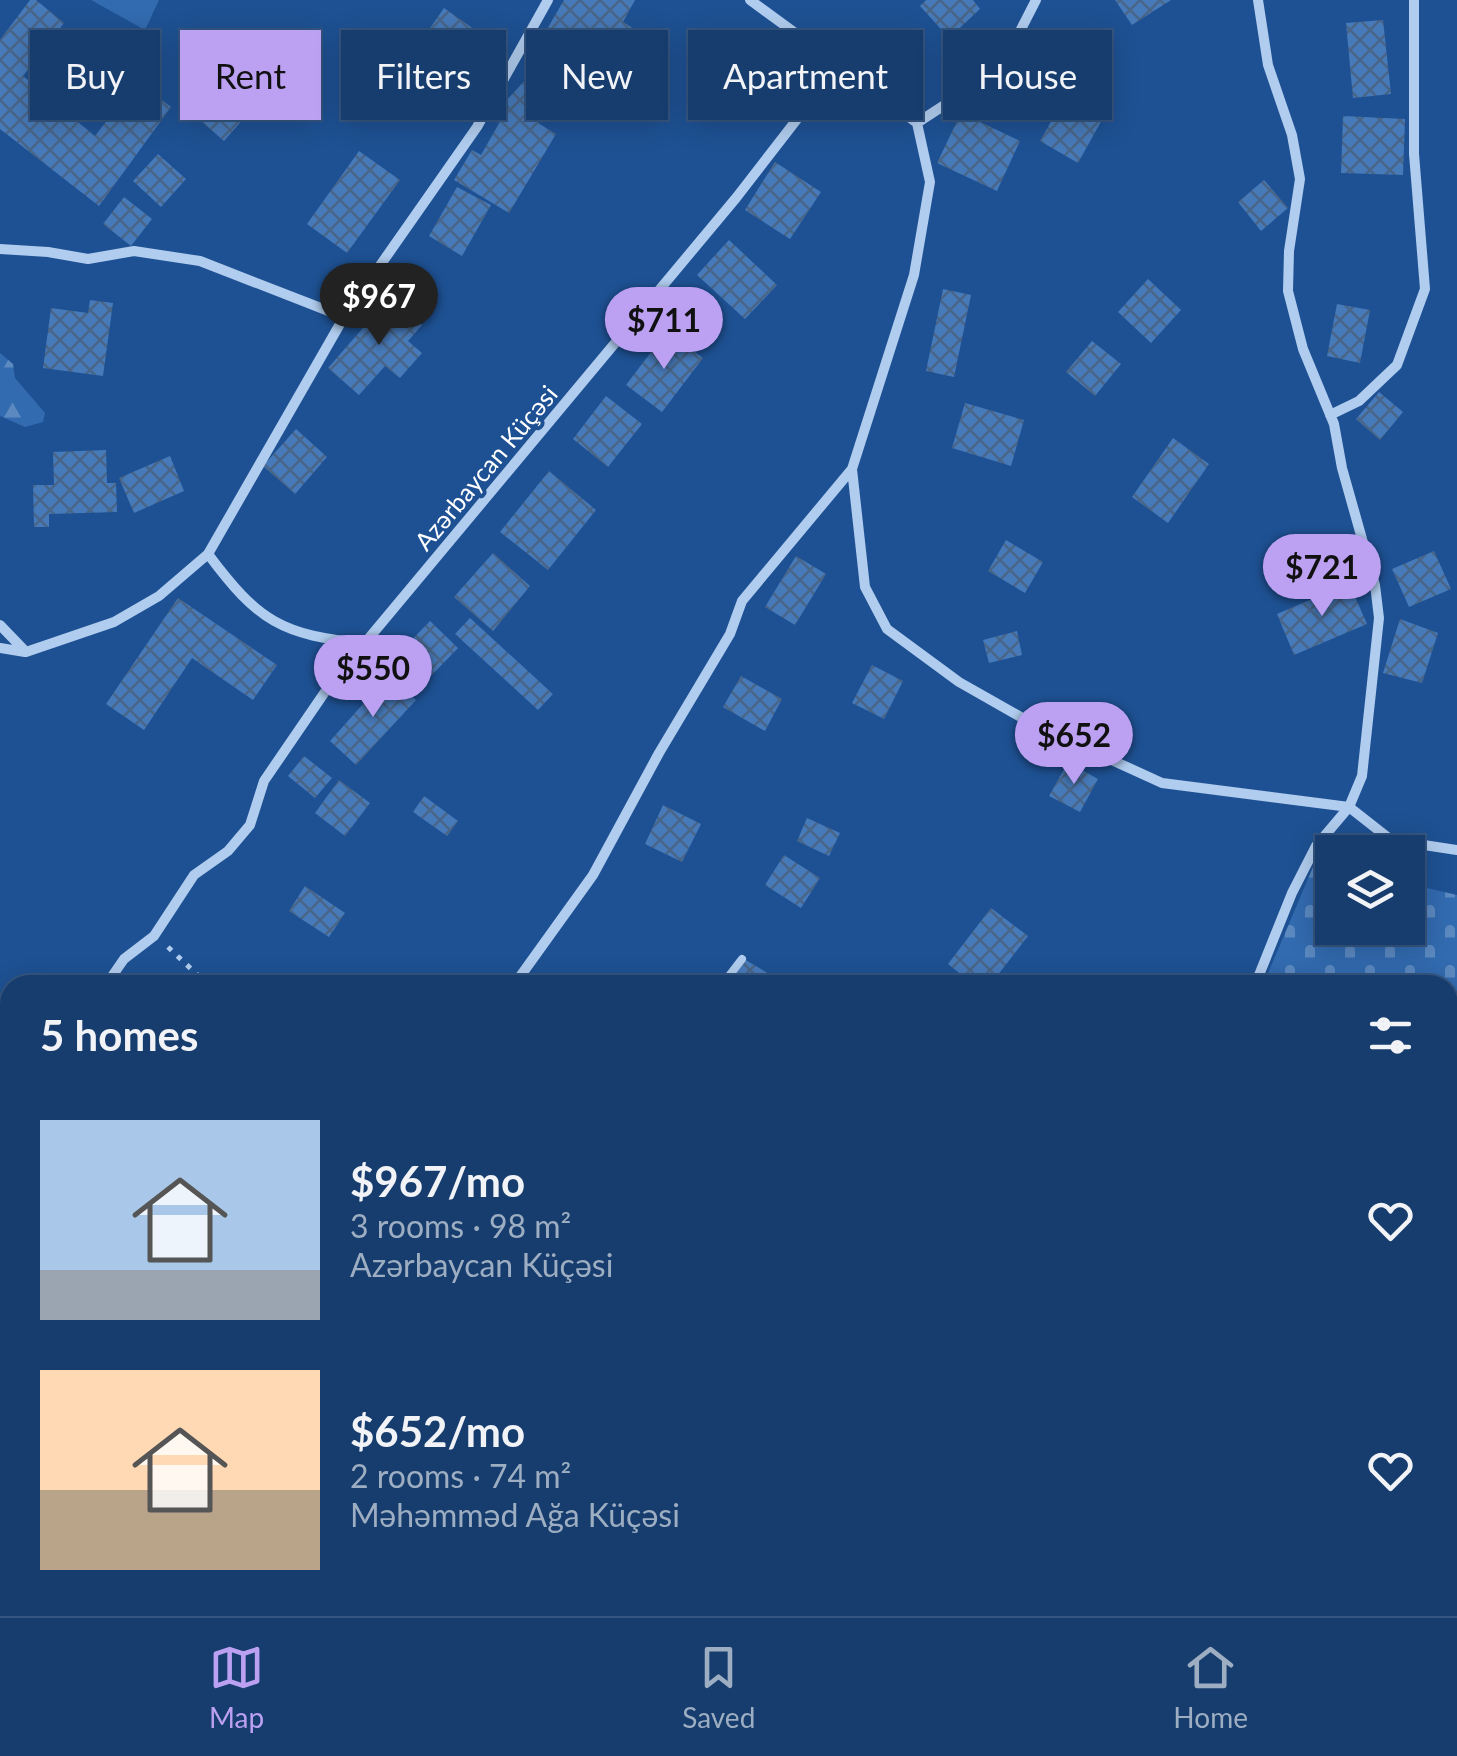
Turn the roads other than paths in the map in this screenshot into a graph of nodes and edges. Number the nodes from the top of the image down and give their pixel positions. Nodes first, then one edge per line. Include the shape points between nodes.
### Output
1 (548, 0) edge
2 (750, 0) edge
3 (1036, 0) edge
4 (1258, 0) edge
5 (1414, 0) edge
6 (791, 30) edge
7 (796, 120) edge
8 (913, 120) edge
9 (917, 123) junction
10 (0, 250) edge
11 (344, 316) junction
12 (1330, 415) junction
13 (852, 469) junction
14 (208, 554) junction
15 (0, 625) edge
16 (366, 643) junction
17 (0, 648) edge
18 (26, 652) junction
19 (1348, 807) junction
20 (1457, 850) edge
21 (742, 959) dead end
22 (113, 975) edge
23 (521, 975) edge
24 (730, 975) edge
25 (1259, 975) edge

1 - 11 street via 478,127
2 - 6 street
3 - 9 street via 1014,43 972,87
4 - 12 street via 1268,65 1300,179 1288,291
5 - 12 street via 1414,154 1425,289 1397,364 1359,401
7 - 16 street, Azərbaycan Küçəsi
8 - 9 street
9 - 13 street via 930,182 914,275
10 - 11 street via 88,259 134,251 200,261
11 - 14 street
12 - 19 street via 1380,618 1362,776
13 - 19 street via 865,588 887,629 959,682 1162,783
13 - 23 street via 742,601 730,634 593,874
14 - 16 street via 237,594 272,622 316,639
14 - 18 street via 114,622
15 - 18 street
16 - 22 street, Azərbaycan Küçəsi via 264,781 250,825 194,875 154,936
17 - 18 street
19 - 20 street via 1391,840
19 - 25 street via 1316,846
21 - 24 lane

